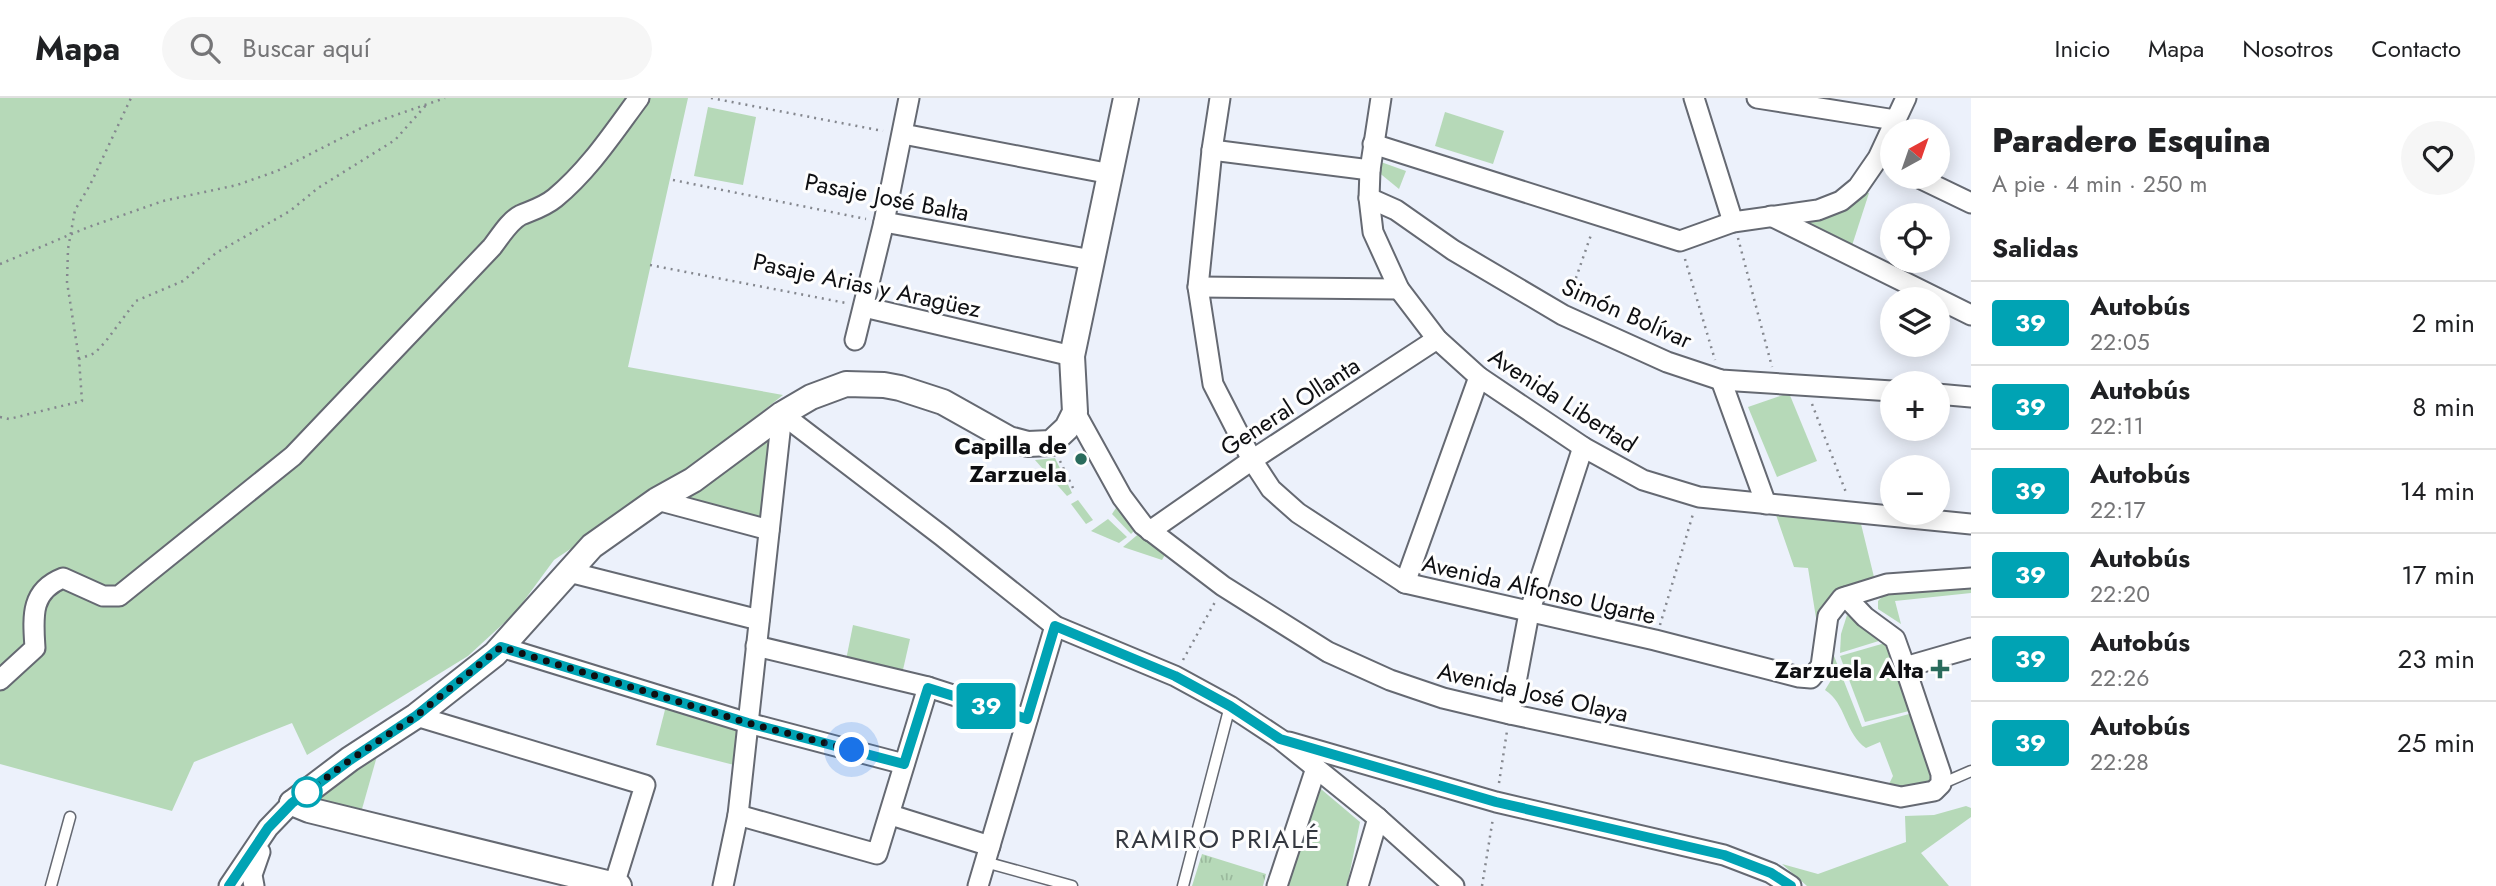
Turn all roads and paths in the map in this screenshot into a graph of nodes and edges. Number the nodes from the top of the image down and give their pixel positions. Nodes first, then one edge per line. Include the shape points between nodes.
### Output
1 (131, 98) edge
2 (445, 98) edge
3 (639, 98) edge
4 (711, 98) edge
5 (909, 98) edge
6 (1126, 98) edge
7 (1220, 98) edge
8 (1381, 98) edge
9 (1694, 98) edge
10 (1757, 98) edge
11 (1906, 98) edge
12 (427, 104) junction
13 (1889, 119) edge
14 (1896, 119) edge
15 (903, 134) junction
16 (1373, 144) junction
17 (1212, 150) junction
18 (1880, 167) edge
19 (1370, 170) junction
20 (1111, 174) junction
21 (673, 180) dead end
22 (1942, 189) edge
23 (1369, 198) junction
24 (1971, 203) edge
25 (1597, 216) junction
26 (1770, 216) junction
27 (884, 222) junction
28 (1733, 222) junction
29 (71, 234) junction
30 (1680, 241) junction
31 (1092, 260) junction
32 (0, 264) edge
33 (650, 265) dead end
34 (1198, 287) junction
35 (1399, 289) junction
36 (864, 307) junction
37 (1563, 315) junction
38 (1971, 315) edge
39 (1437, 339) junction
40 (855, 340) dead end
41 (1072, 356) junction
42 (79, 359) junction
43 (1479, 377) junction
44 (1721, 380) junction
45 (1777, 384) junction
46 (1804, 384) junction
47 (1880, 390) edge
48 (1950, 395) edge
49 (1971, 397) edge
50 (1075, 412) junction
51 (782, 414) junction
52 (0, 417) edge
53 (1051, 443) junction
54 (1583, 447) junction
55 (1252, 460) junction
56 (1074, 490) dead end
57 (1699, 497) junction
58 (657, 500) junction
59 (1766, 503) junction
60 (1853, 511) junction
61 (1971, 524) edge
62 (769, 530) junction
63 (1150, 531) junction
64 (569, 572) junction
65 (1971, 578) edge
66 (1405, 583) junction
67 (1223, 586) junction
68 (1846, 597) junction
69 (1529, 613) junction
70 (759, 620) junction
71 (1055, 626) junction
72 (1655, 640) junction
73 (757, 646) junction
74 (501, 647) junction
75 (1971, 648) edge
76 (1905, 667) junction
77 (1175, 676) junction
78 (0, 680) edge
79 (928, 688) junction
80 (1230, 706) junction
81 (1510, 714) junction
82 (416, 716) junction
83 (1027, 719) junction
84 (748, 723) junction
85 (1280, 739) junction
86 (904, 764) junction
87 (1316, 768) junction
88 (1971, 771) edge
89 (1941, 784) junction
90 (292, 803) junction
91 (738, 815) junction
92 (891, 815) junction
93 (70, 817) dead end
94 (1378, 818) junction
95 (268, 828) junction
96 (987, 854) junction
97 (616, 885) edge
98 (51, 886) edge
99 (229, 886) edge
100 (254, 886) edge
101 (723, 886) edge
102 (978, 886) edge
103 (1072, 886) edge
104 (1183, 886) edge
105 (1277, 886) edge
106 (1358, 886) edge
107 (1454, 886) edge
108 (1791, 886) edge

1 - 29 path via 75,210
2 - 12 path
3 - 78 street via 588,167 554,199 510,224 293,456 119,596 103,596 63,578 52,582 37,597 35,648
4 - 15 path
5 - 15 street
6 - 20 street
7 - 17 street, Avenida Alfonso Ugarte
8 - 16 street, Avenida Libertad
9 - 28 street
10 - 13 street
11 - 14 street
12 - 29 path via 367,125 277,171 163,201
12 - 42 path via 395,140 290,211 216,253 183,281 136,301 95,353
15 - 20 street
15 - 27 street
16 - 19 street, Avenida Libertad
16 - 25 street
17 - 19 street
17 - 34 street, Avenida Alfonso Ugarte
18 - 26 street via 1841,201
19 - 23 street, Avenida Libertad
20 - 31 street
21 - 27 path, Pasaje José Balta
22 - 24 street
23 - 35 street, Avenida Libertad via 1373,232
23 - 37 street, Simón Bolívar via 1396,210 1453,250
25 - 30 street
25 - 37 path
26 - 28 street
26 - 38 street
27 - 31 street, Pasaje José Balta
27 - 36 street
28 - 30 street
28 - 45 path
29 - 32 path
29 - 42 path via 67,282
30 - 44 path
31 - 41 street
33 - 36 path, Pasaje Arias y Aragüez
34 - 35 street
34 - 55 street, Avenida Alfonso Ugarte via 1213,384
35 - 39 street, Avenida Libertad
36 - 40 street
36 - 41 street, Pasaje Arias y Aragüez
37 - 44 street, Simón Bolívar via 1667,362
39 - 43 street, Avenida Libertad
39 - 55 street, General Ollanta
41 - 50 street
42 - 52 path via 82,401 9,419
43 - 54 street, Avenida Libertad
43 - 66 street
44 - 45 street, Simón Bolívar
44 - 59 street
45 - 46 street, Simón Bolívar
46 - 47 street, Simón Bolívar
46 - 60 path
48 - 49 street
50 - 53 street
50 - 63 street, Avenida José Olaya via 1131,511
51 - 53 street via 846,384 884,385 943,402 1009,439
51 - 58 street via 693,480
51 - 62 street
51 - 71 street
53 - 56 path
54 - 57 street, Avenida Libertad via 1643,480
54 - 69 street
55 - 63 street, General Ollanta
55 - 66 street, Avenida Alfonso Ugarte via 1271,489 1298,513
57 - 59 street, Avenida Libertad
57 - 72 path
58 - 62 street
58 - 64 street via 592,546
59 - 60 street, Avenida Libertad
60 - 61 street, Avenida Libertad
62 - 70 street
63 - 67 street, Avenida José Olaya
64 - 70 street
64 - 74 street
65 - 68 street via 1887,584
66 - 69 street, Avenida Alfonso Ugarte
67 - 77 path
67 - 81 street, Avenida José Olaya via 1328,652 1390,680
68 - 72 street, Avenida Alfonso Ugarte via 1830,611 1821,666 1811,678
68 - 76 street via 1895,639
69 - 72 street, Avenida Alfonso Ugarte
69 - 81 street
70 - 73 street
71 - 77 street
71 - 83 street
73 - 79 street
73 - 84 street
74 - 82 street
74 - 84 street
75 - 76 street
76 - 89 street
77 - 80 street
79 - 83 street
79 - 86 street
80 - 85 street
80 - 104 lane
81 - 89 street, Avenida José Olaya via 1901,797 1934,791
82 - 90 street
82 - 97 street via 645,785
83 - 96 street
84 - 86 street
84 - 91 street
85 - 87 street
85 - 108 street via 1496,802 1724,855
86 - 92 street
87 - 94 street
87 - 105 street
88 - 89 lane
90 - 95 street
90 - 97 street
91 - 92 street via 877,854
91 - 101 street
92 - 96 street
93 - 98 lane
94 - 106 street
94 - 107 street
95 - 99 street
95 - 100 street via 252,875
96 - 102 street
96 - 103 lane

